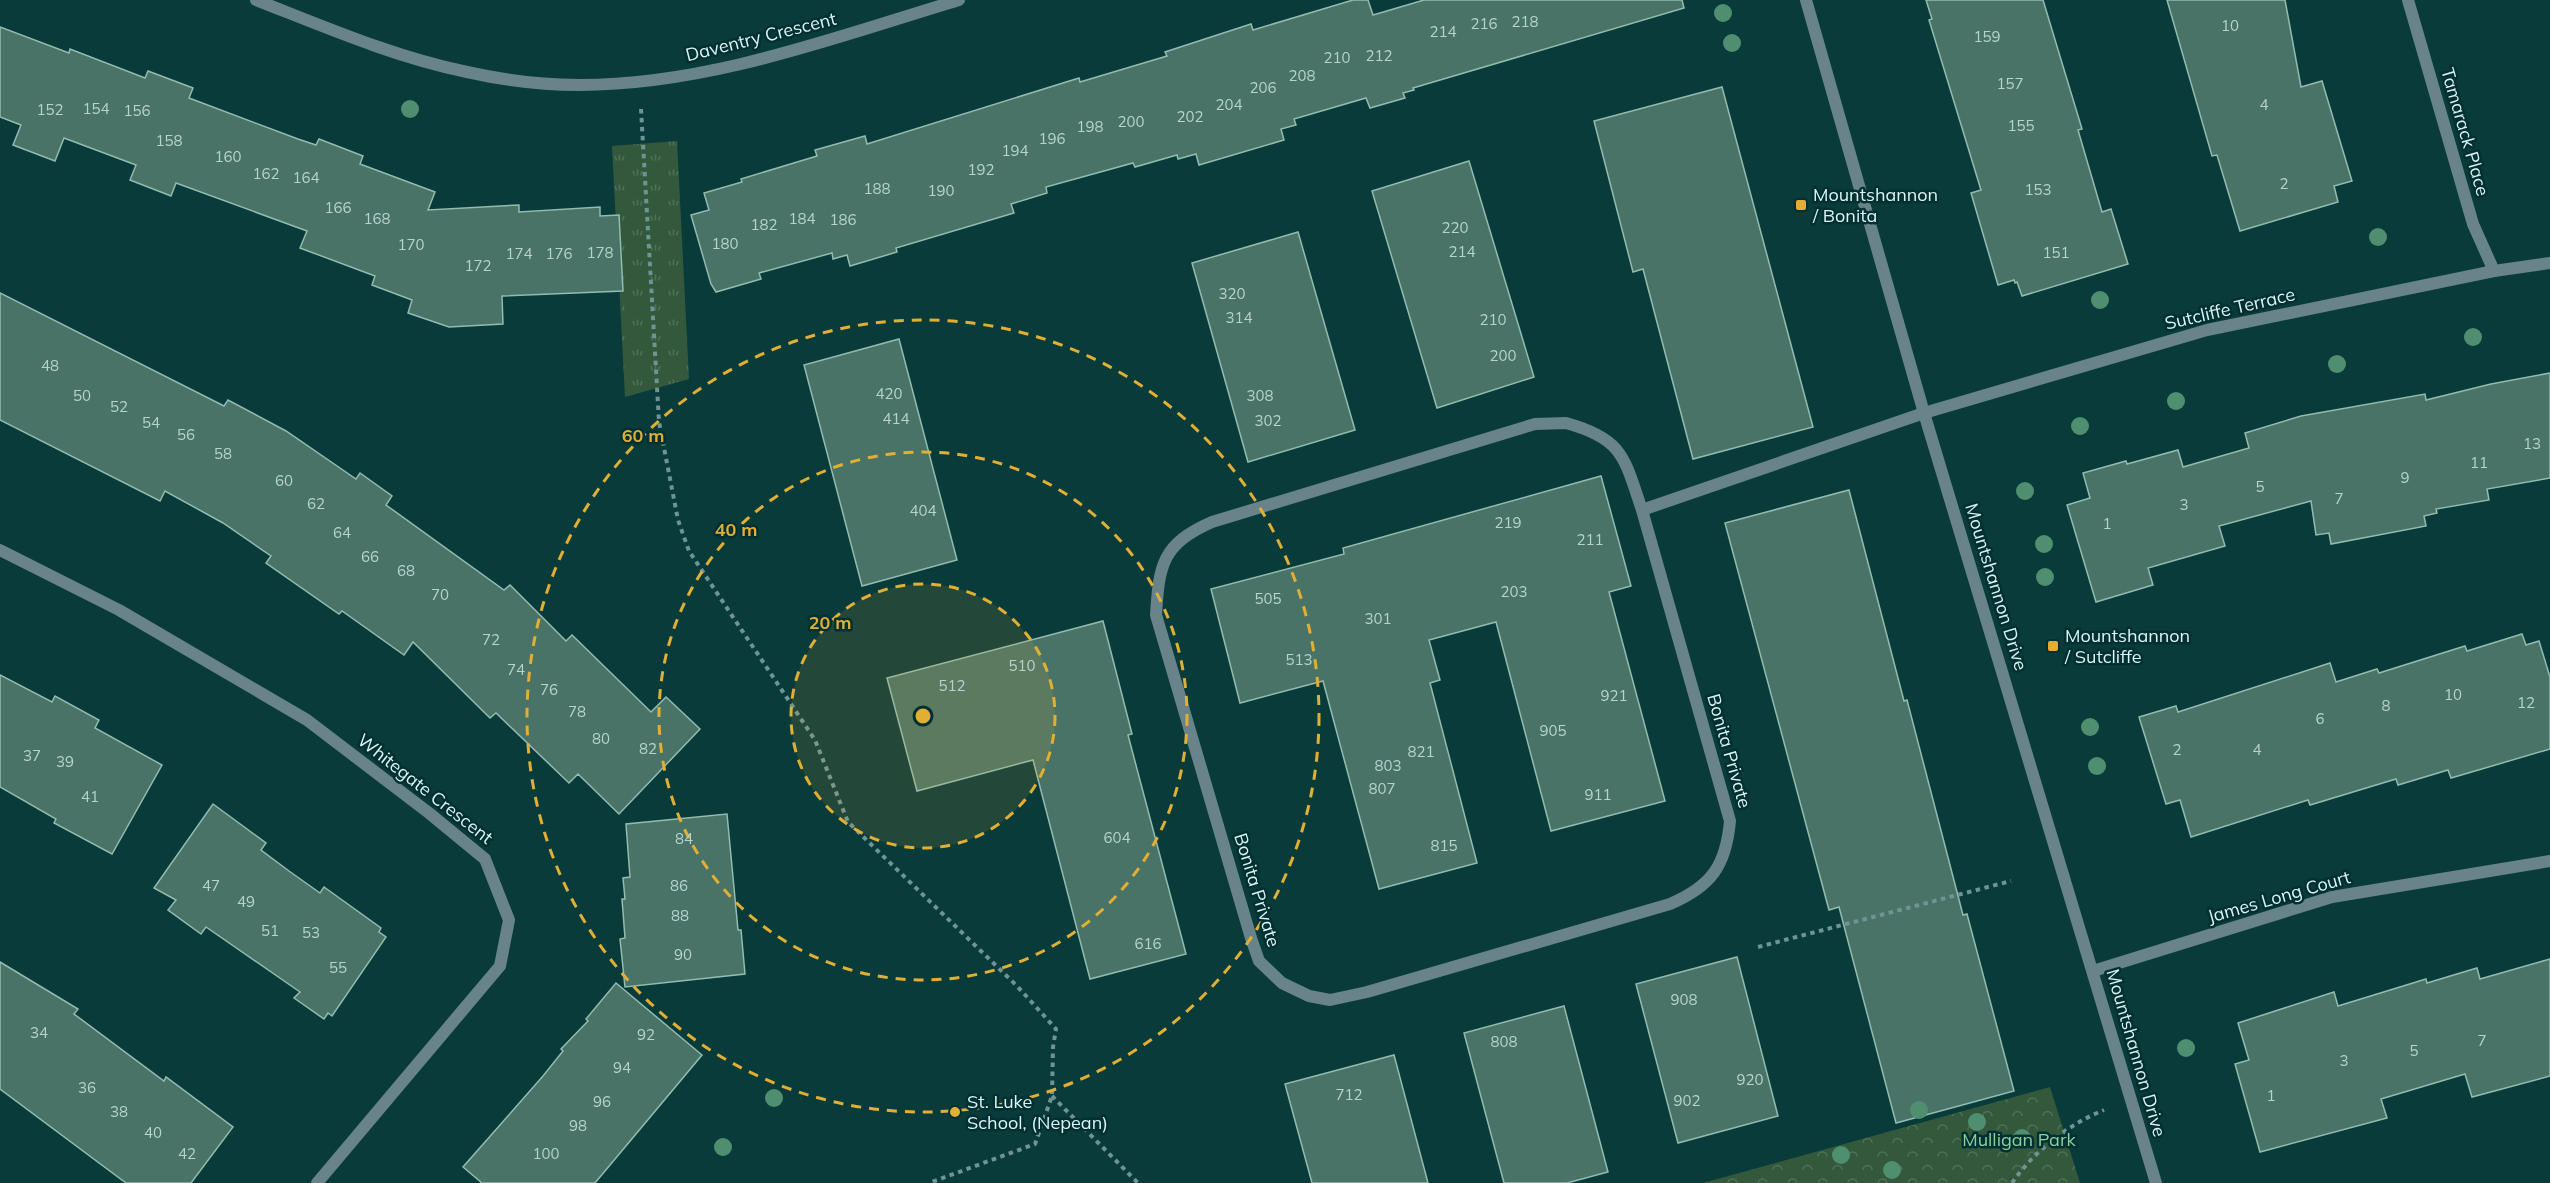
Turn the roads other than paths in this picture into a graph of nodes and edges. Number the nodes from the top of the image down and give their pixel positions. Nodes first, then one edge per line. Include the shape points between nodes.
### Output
1 (256, 0) edge
2 (959, 0) edge
3 (1806, 0) edge
4 (2408, 0) edge
5 (2550, 263) edge
6 (2494, 271) junction
7 (1924, 413) junction
8 (1642, 510) junction
9 (0, 550) edge
10 (2550, 861) edge
11 (2093, 971) junction
12 (317, 1183) edge
13 (2156, 1183) edge

1 - 2 street, Daventry Crescent via 352,37 466,72 579,86 639,82 725,68
3 - 7 street, Mountshannon Drive
4 - 6 street, Tamarack Place via 2473,224
5 - 6 street, Sutcliffe Terrace
6 - 7 street, Sutcliffe Terrace via 2207,330
7 - 8 street
7 - 11 street, Mountshannon Drive
8 - 8 street, Bonita Private via 1616,446 1590,429 1566,423 1535,424 1212,522 1187,533 1165,557 1158,582 1156,615 1251,938 1259,961 1282,983 1309,996 1330,1000 1367,992 1670,904 1691,895 1715,875 1729,840 1730,821
9 - 12 street, Whitegate Crescent via 119,610 307,720 485,859 509,920 500,966
10 - 11 street, James Long Court via 2332,897
11 - 13 street, Mountshannon Drive

